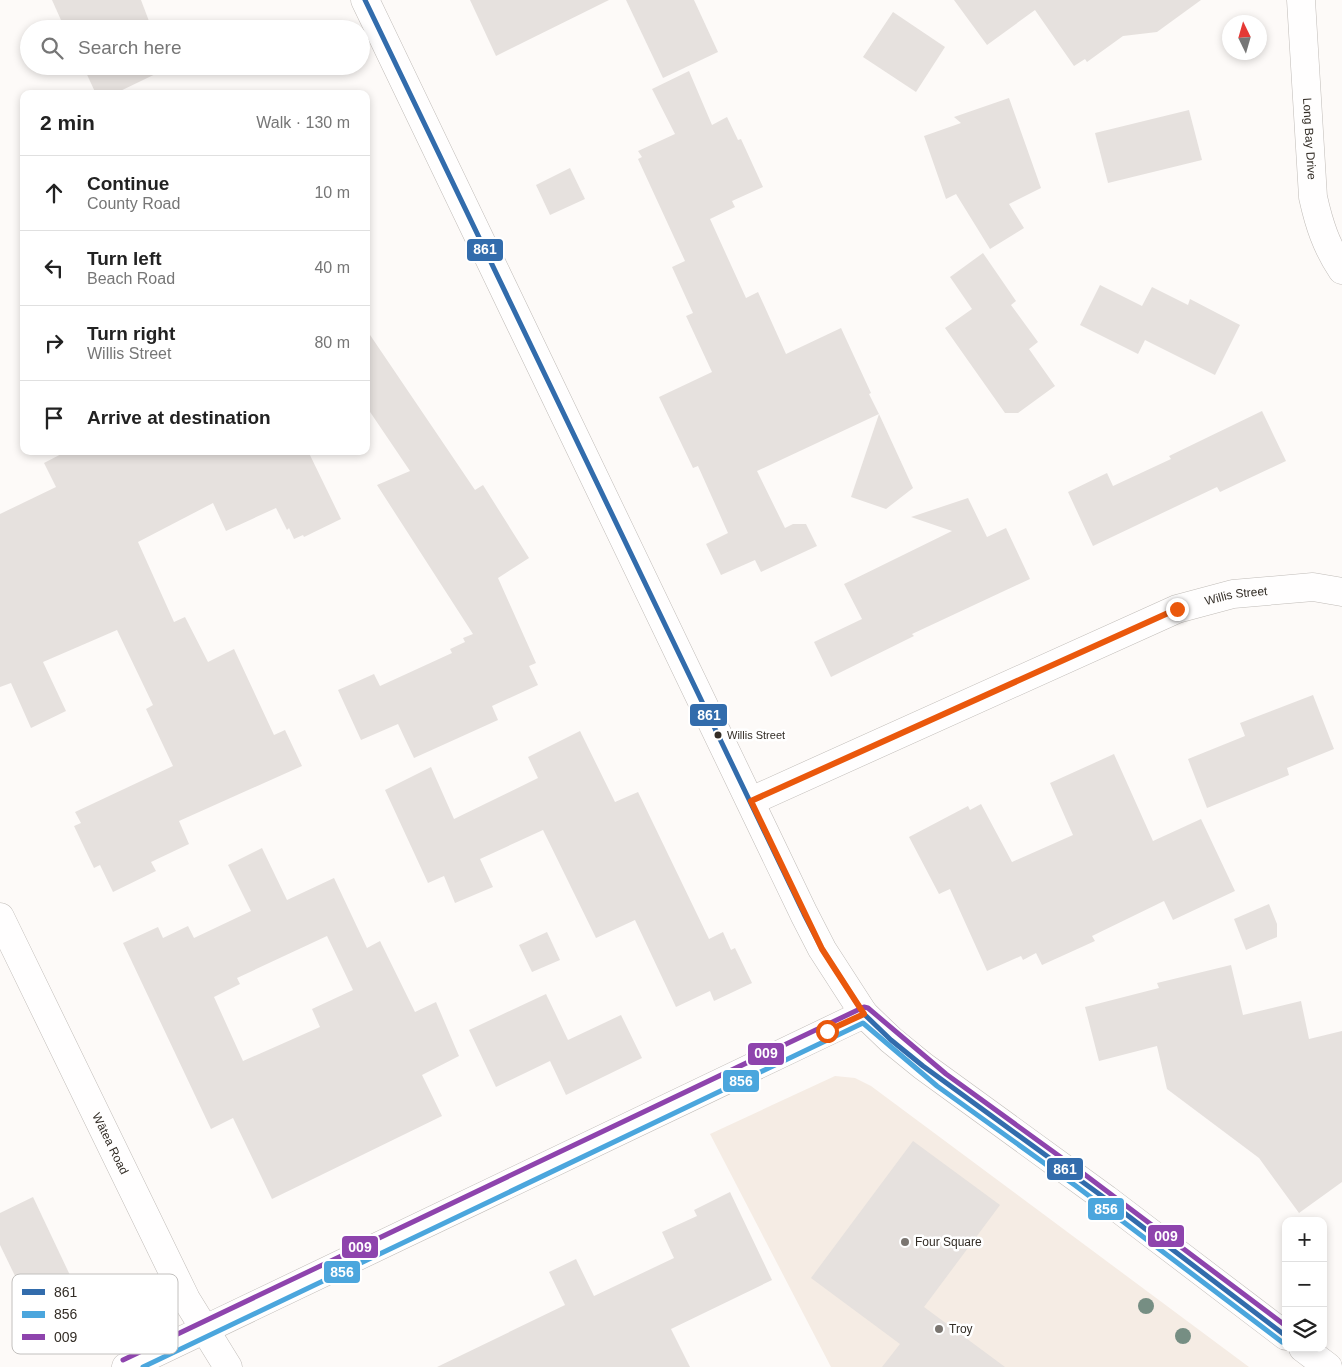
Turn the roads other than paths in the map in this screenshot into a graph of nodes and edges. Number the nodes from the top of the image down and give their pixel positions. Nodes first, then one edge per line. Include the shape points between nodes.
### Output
1 (365, 0) edge
2 (1301, 0) edge
3 (1342, 270) edge
4 (1342, 592) edge
5 (751, 801) junction
6 (0, 917) edge
7 (864, 1014) junction
8 (174, 1274) edge
9 (178, 1283) edge
10 (205, 1329) junction
11 (1282, 1333) edge
12 (178, 1342) edge
13 (1308, 1352) edge
14 (153, 1354) edge
15 (126, 1367) edge
16 (228, 1367) edge
17 (1328, 1367) edge

1 - 5 street
2 - 3 street, Long Bay Drive via 1313,196 1330,252
4 - 5 street, Willis Street via 1313,587 1233,594 1177,609
5 - 7 street via 822,949
6 - 8 street, Wātea Road
7 - 10 street
7 - 11 street via 923,1066
9 - 10 street, Wātea Road
10 - 12 street
10 - 16 street, Wātea Road
13 - 17 street
14 - 15 street

